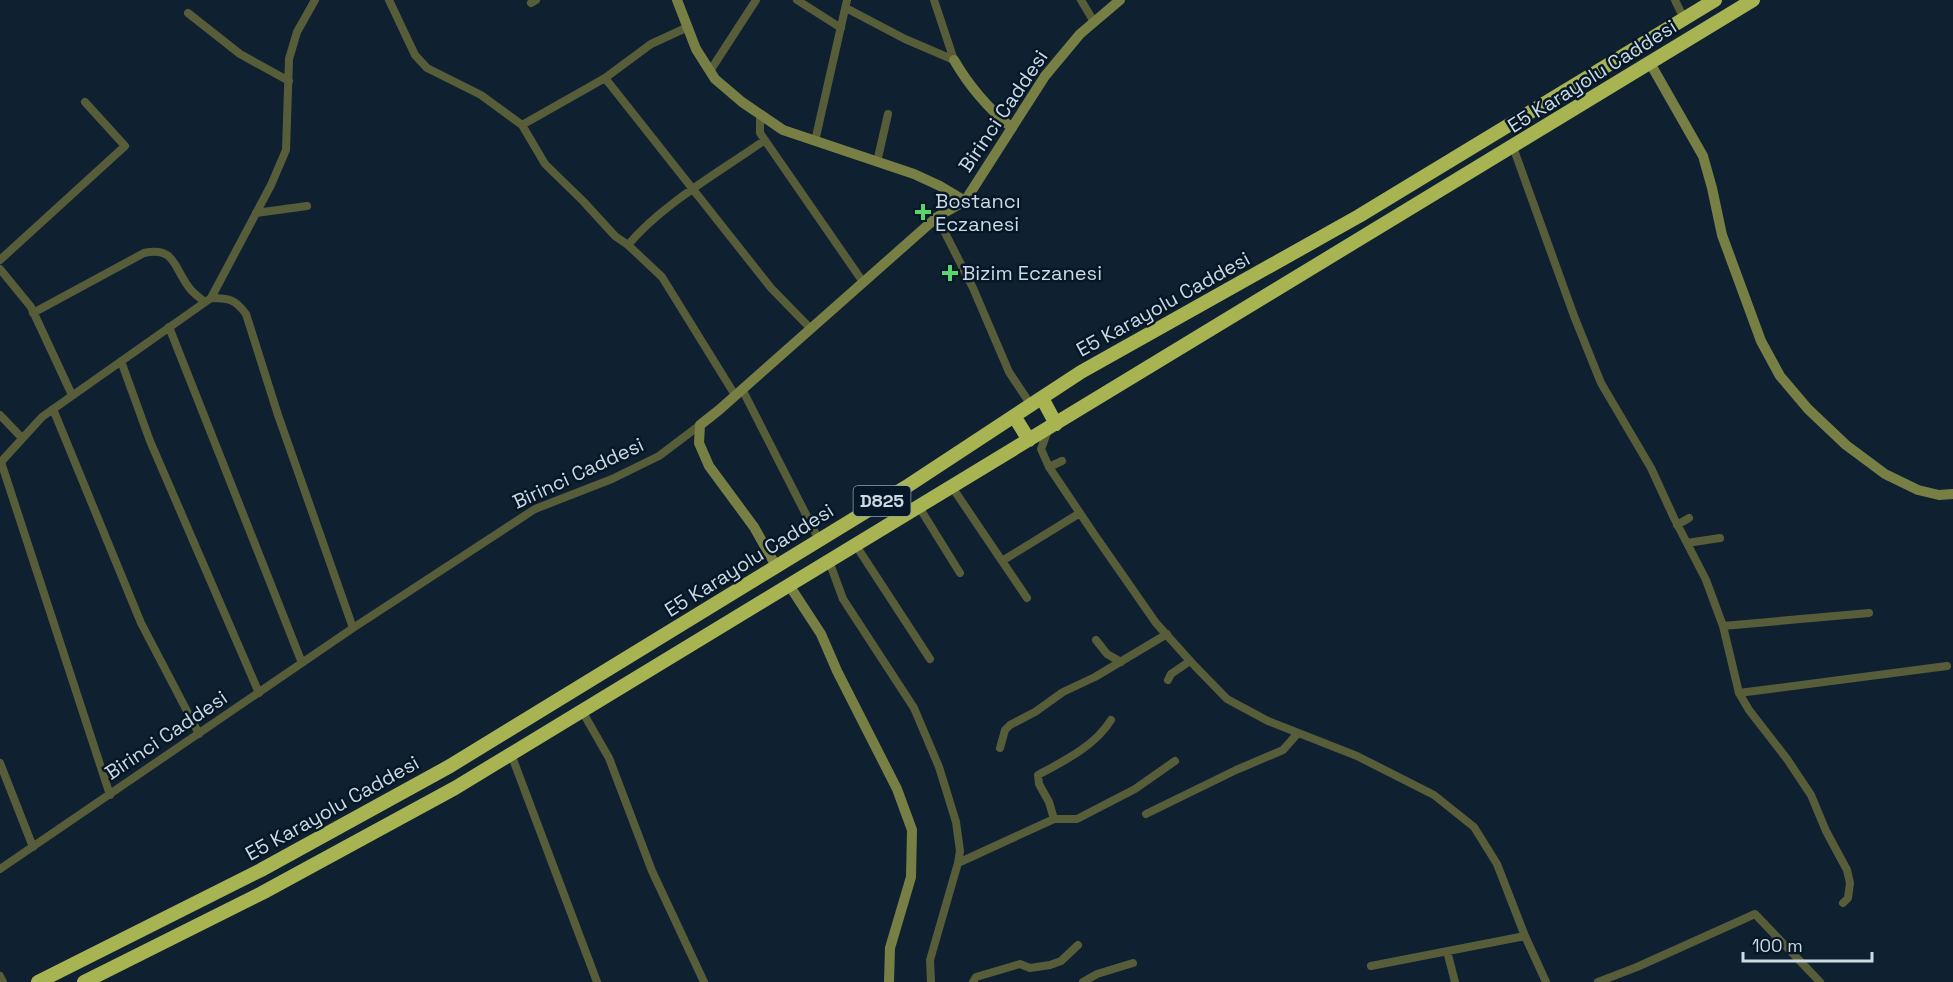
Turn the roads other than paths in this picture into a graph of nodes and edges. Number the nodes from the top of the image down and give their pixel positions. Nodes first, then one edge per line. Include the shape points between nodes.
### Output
1 (315, 0) edge
2 (389, 0) edge
3 (677, 0) edge
4 (756, 0) edge
5 (797, 0) edge
6 (934, 0) edge
7 (1081, 0) edge
8 (1120, 0) edge
9 (1675, 0) edge
10 (1714, 0) edge
11 (1753, 0) edge
12 (847, 4) edge
13 (188, 13) dead end
14 (1684, 19) junction
15 (1094, 22) junction
16 (688, 27) junction
17 (841, 28) junction
18 (954, 60) junction
19 (1650, 63) junction
20 (710, 71) junction
21 (605, 78) junction
22 (289, 81) junction
23 (85, 102) dead end
24 (760, 114) junction
25 (888, 114) dead end
26 (522, 125) junction
27 (1012, 128) junction
28 (765, 140) junction
29 (815, 141) junction
30 (1514, 147) junction
31 (877, 162) junction
32 (693, 190) junction
33 (964, 201) junction
34 (307, 206) dead end
35 (256, 213) junction
36 (937, 217) junction
37 (628, 245) junction
38 (0, 260) edge
39 (0, 269) edge
40 (863, 282) junction
41 (208, 300) junction
42 (33, 313) junction
43 (169, 327) junction
44 (811, 329) junction
45 (121, 361) junction
46 (739, 392) junction
47 (72, 395) junction
48 (1036, 401) junction
49 (53, 409) junction
50 (0, 415) edge
51 (1014, 416) junction
52 (700, 425) junction
53 (1052, 426) junction
54 (22, 438) junction
55 (1029, 441) junction
56 (1062, 461) dead end
57 (1, 462) edge
58 (1049, 467) junction
59 (952, 487) junction
60 (1953, 494) edge
61 (919, 507) junction
62 (1080, 513) junction
63 (1689, 518) dead end
64 (1677, 525) junction
65 (1720, 538) dead end
66 (819, 540) junction
67 (1688, 543) junction
68 (855, 544) junction
69 (829, 561) junction
70 (1002, 561) junction
71 (776, 566) junction
72 (960, 573) dead end
73 (789, 585) junction
74 (1027, 598) dead end
75 (1869, 613) dead end
76 (1723, 626) junction
77 (353, 628) junction
78 (1167, 634) junction
79 (1096, 640) dead end
80 (930, 659) dead end
81 (1190, 661) junction
82 (1121, 662) junction
83 (302, 663) junction
84 (1947, 666) dead end
85 (1168, 680) dead end
86 (259, 693) junction
87 (1739, 693) junction
88 (582, 711) junction
89 (1111, 720) dead end
90 (1298, 733) junction
91 (199, 734) junction
92 (1000, 748) dead end
93 (511, 754) junction
94 (1174, 762) dead end
95 (0, 763) edge
96 (110, 795) junction
97 (1146, 814) dead end
98 (1054, 819) junction
99 (33, 847) junction
100 (958, 863) junction
101 (0, 869) edge
102 (1843, 903) dead end
103 (1525, 936) junction
104 (1078, 945) dead end
105 (1448, 951) junction
106 (1133, 963) dead end
107 (1371, 966) dead end
108 (0, 976) edge
109 (3, 982) edge
110 (38, 982) edge
111 (84, 982) edge
112 (597, 982) edge
113 (704, 982) edge
114 (889, 982) edge
115 (931, 982) edge
116 (973, 982) edge
117 (1083, 982) edge
118 (1455, 982) edge
119 (1546, 982) edge
120 (1598, 982) edge
121 (1820, 982) edge

1 - 22 street via 297,32 289,59
2 - 26 street via 414,55 427,68 481,95
3 - 16 street
4 - 20 street
5 - 17 street
6 - 18 street
7 - 15 street
8 - 15 street, Birinci Caddesi
9 - 14 street
10 - 14 highway, E5 Karayolu Caddesi / D825
11 - 19 highway, E5 Karayolu Caddesi / D825
12 - 17 street
12 - 18 street via 905,39
13 - 22 street via 240,54
14 - 48 highway, E5 Karayolu Caddesi / D825 via 1359,216
15 - 27 street, Birinci Caddesi via 1045,76
16 - 20 street
16 - 21 street via 651,44
17 - 29 street
18 - 27 street via 982,99
19 - 30 highway, E5 Karayolu Caddesi / D825
19 - 60 street via 1703,156 1722,235 1761,341 1780,376 1846,445 1885,474 1918,489
20 - 24 street
21 - 26 street
21 - 32 street
22 - 35 street via 286,150
23 - 38 street via 125,146
24 - 28 street via 760,133
24 - 29 street via 783,130
25 - 31 street
26 - 37 street via 545,164
27 - 33 street, Birinci Caddesi
28 - 32 street
28 - 40 street
29 - 31 street
30 - 53 highway, E5 Karayolu Caddesi / D825
30 - 64 street via 1601,383 1651,468
31 - 33 street via 914,174
32 - 37 street via 642,229
32 - 44 street via 771,288
33 - 36 street, Birinci Caddesi
34 - 35 street
35 - 41 street
36 - 40 street, Birinci Caddesi
36 - 48 street via 1009,372
37 - 46 street via 662,277
39 - 42 street
40 - 44 street, Birinci Caddesi
41 - 42 street via 186,284 172,259 154,251
41 - 43 street
41 - 77 street via 226,298 238,303 246,314
42 - 47 street
43 - 45 street
43 - 83 street
44 - 46 street, Birinci Caddesi
45 - 47 street
45 - 86 street via 154,451
46 - 52 street, Birinci Caddesi
46 - 66 street
47 - 49 street
48 - 51 highway, E5 Karayolu Caddesi / D825
48 - 53 highway
49 - 54 street
49 - 91 street via 141,623
50 - 54 street
51 - 55 highway
51 - 66 highway, E5 Karayolu Caddesi / D825
52 - 71 street via 699,443 709,466 754,527
52 - 77 street, Birinci Caddesi via 659,456 535,509
53 - 55 highway, E5 Karayolu Caddesi / D825
53 - 58 street via 1041,449
54 - 57 street
55 - 59 highway, E5 Karayolu Caddesi / D825
56 - 58 street
57 - 96 street
58 - 62 street
59 - 61 highway, E5 Karayolu Caddesi / D825
59 - 70 street
61 - 68 highway, E5 Karayolu Caddesi / D825
61 - 72 street
62 - 70 street
62 - 78 street
63 - 64 street
64 - 67 street
65 - 67 street
66 - 71 highway, E5 Karayolu Caddesi / D825
67 - 76 street
68 - 69 highway, E5 Karayolu Caddesi / D825
68 - 80 street
69 - 73 highway, E5 Karayolu Caddesi / D825
69 - 100 street via 843,599 914,708 939,767 956,822
70 - 74 street
71 - 110 highway, E5 Karayolu Caddesi / D825 via 450,766 261,870
73 - 88 highway, E5 Karayolu Caddesi / D825
73 - 114 street via 820,634 897,789 912,830 910,877 890,948
75 - 76 street
76 - 87 street
77 - 83 street, Birinci Caddesi
78 - 81 street
78 - 82 street
79 - 82 street via 1107,654
81 - 85 street
81 - 90 street via 1227,699
82 - 92 street via 1010,725
83 - 86 street, Birinci Caddesi
84 - 87 street
86 - 91 street, Birinci Caddesi
87 - 102 street via 1811,795 1847,870 1850,883 1848,898
88 - 93 highway, E5 Karayolu Caddesi / D825
88 - 113 street via 609,758 652,871
89 - 98 street via 1094,740 1038,775
90 - 97 street via 1283,750
90 - 103 street via 1357,756 1434,795 1474,827 1497,864
91 - 96 street, Birinci Caddesi
93 - 111 highway, E5 Karayolu Caddesi / D825 via 262,893
93 - 112 street
94 - 98 street via 1135,789 1077,819
95 - 99 street
96 - 99 street, Birinci Caddesi
98 - 100 street
99 - 101 street, Birinci Caddesi
100 - 115 street via 930,960
103 - 105 street
103 - 119 street
104 - 116 street via 1061,961 1050,965 1030,968 1020,964 976,977
105 - 107 street
105 - 118 street
106 - 117 street
108 - 109 street
120 - 121 street via 1755,914

